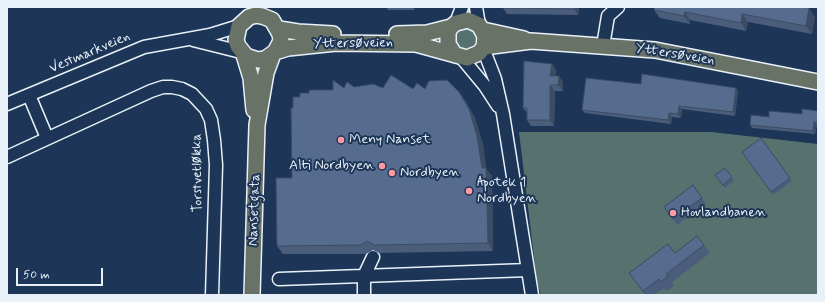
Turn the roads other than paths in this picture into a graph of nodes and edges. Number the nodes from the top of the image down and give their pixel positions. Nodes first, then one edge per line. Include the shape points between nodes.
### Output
1 (250, 7) edge
2 (462, 7) edge
3 (476, 7) edge
4 (618, 7) edge
5 (272, 19) edge
6 (241, 24) junction
7 (454, 25) junction
8 (481, 27) junction
9 (186, 38) junction
10 (531, 41) junction
11 (603, 46) junction
12 (483, 47) junction
13 (242, 53) junction
14 (274, 53) junction
15 (458, 56) junction
16 (818, 82) edge
17 (29, 95) junction
18 (7, 104) edge
19 (503, 114) junction
20 (257, 125) junction
21 (47, 138) junction
22 (7, 157) edge
23 (373, 257) dead end
24 (528, 270) junction
25 (364, 276) junction
26 (279, 279) dead end
27 (212, 295) edge
28 (252, 295) edge
29 (364, 295) edge
30 (532, 295) edge

1 - 6 main road
2 - 7 street
3 - 8 street
4 - 11 street via 608,16
5 - 6 main road via 256,15
5 - 7 main road, Yttersøveien via 319,34 427,33
5 - 14 main road via 281,41
6 - 9 street, Vestmarkveien via 210,35
6 - 13 main road via 236,40
7 - 8 main road via 468,20
7 - 15 main road via 448,32 448,44
8 - 10 main road, Yttersøveien
8 - 12 main road via 485,36
9 - 13 street, Vestmarkveien
9 - 17 street, Vestmarkveien via 144,47
10 - 11 main road, Yttersøveien
10 - 12 main road, Yttersøveien
11 - 16 main road, Yttersøveien via 655,50
12 - 15 main road via 474,57
12 - 19 street via 495,80
13 - 14 main road via 258,60
13 - 20 main road, Nansetgata via 252,78
14 - 15 main road, Yttersøveien via 305,45 406,43
14 - 20 main road, Nansetgata via 264,84
15 - 19 street via 485,86
17 - 18 street, Vestmarkveien
17 - 21 street
19 - 24 street
20 - 28 main road, Nansetgata
21 - 22 street, Torstvetløkka
21 - 27 street, Torstvetløkka via 163,87 182,89 200,101 211,120 216,165
23 - 25 street
24 - 25 street
24 - 30 street
25 - 26 street
25 - 29 street

